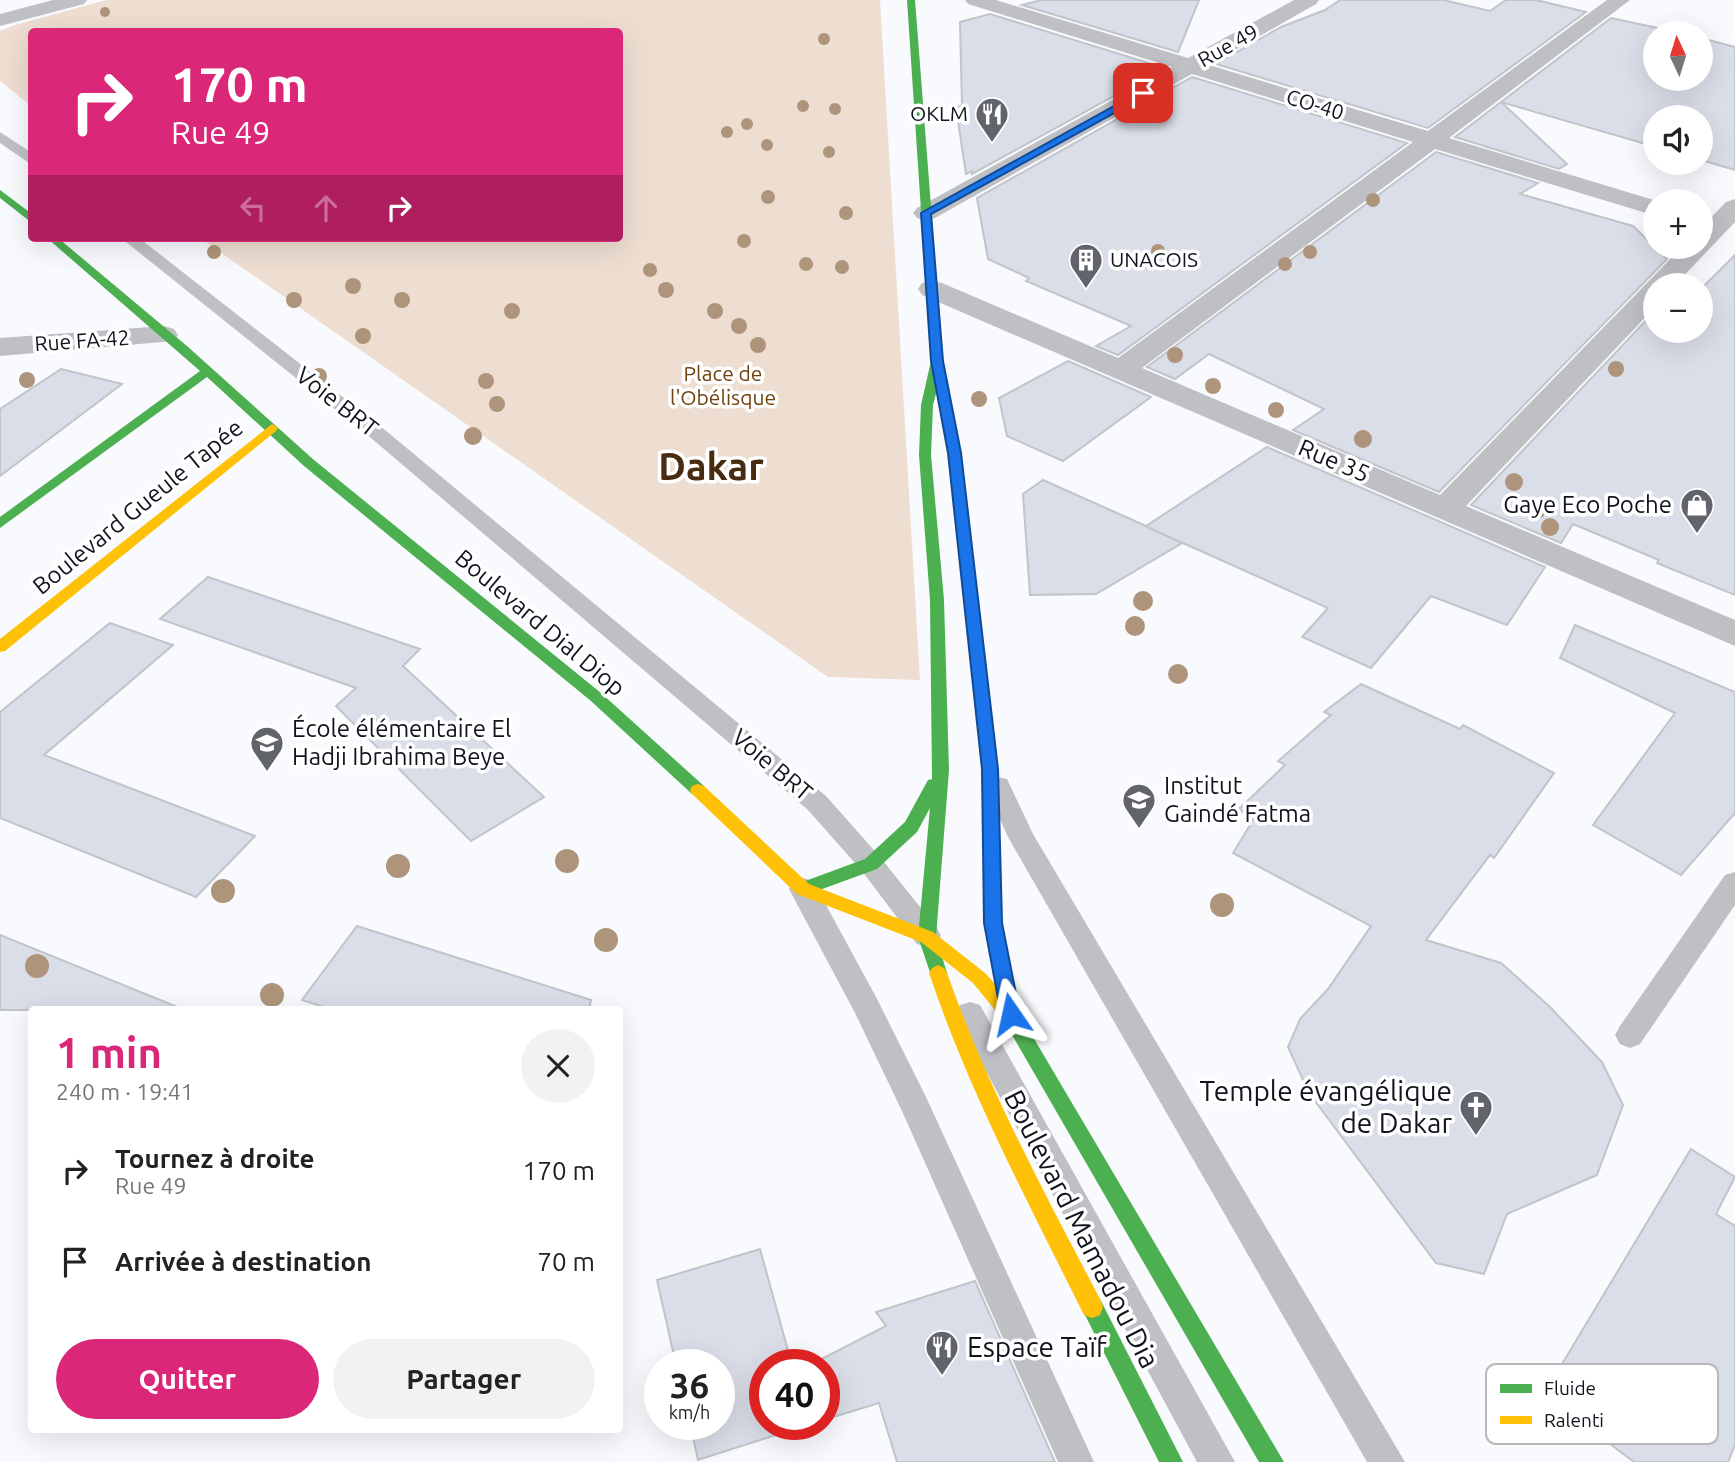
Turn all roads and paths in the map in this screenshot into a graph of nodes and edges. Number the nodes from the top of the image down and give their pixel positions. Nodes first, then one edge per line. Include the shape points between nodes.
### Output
1 (7, 0) edge
2 (77, 0) edge
3 (911, 0) edge
4 (975, 0) edge
5 (1309, 0) edge
6 (1620, 0) edge
7 (0, 2) edge
8 (0, 20) edge
9 (1192, 66) junction
10 (0, 136) edge
11 (1431, 140) junction
12 (28, 158) edge
13 (0, 193) edge
14 (1643, 205) edge
15 (1735, 207) edge
16 (926, 213) junction
17 (28, 217) edge
18 (1713, 232) edge
19 (57, 242) edge
20 (134, 242) edge
21 (1686, 259) edge
22 (1672, 273) edge
23 (932, 289) junction
24 (1643, 303) edge
25 (164, 335) junction
26 (0, 347) edge
27 (937, 361) junction
28 (1121, 370) junction
29 (207, 372) junction
30 (272, 428) junction
31 (1444, 509) junction
32 (0, 524) edge
33 (1735, 634) edge
34 (0, 647) edge
35 (990, 769) junction
36 (941, 770) junction
37 (871, 864) junction
38 (1735, 883) edge
39 (803, 889) junction
40 (927, 937) junction
41 (1011, 1014) junction
42 (1630, 1035) dead end
43 (1076, 1462) edge
44 (1171, 1462) edge
45 (1217, 1462) edge
46 (1272, 1462) edge
47 (1387, 1462) edge

1 - 7 street
2 - 8 street
3 - 16 street
4 - 9 street, CO-40
5 - 9 street, Rue 49
6 - 11 street
9 - 11 street, CO-40
9 - 16 street, Rue 49
10 - 12 lane
11 - 14 street, CO-40
11 - 28 street
13 - 17 street
15 - 18 street
16 - 23 street
19 - 25 street, Boulevard Dial Diop
20 - 37 lane, Voie BRT via 378,435 817,803
21 - 22 street
23 - 27 street
23 - 28 street, Rue 35
24 - 31 street
25 - 26 street, Rue FA-42
25 - 29 street, Boulevard Dial Diop
27 - 35 street via 955,453
27 - 36 street via 927,405 925,455 937,600
28 - 31 street, Rue 35
29 - 30 street, Boulevard Dial Diop
29 - 32 street
30 - 34 street, Boulevard Gueule Tapée
30 - 39 street, Boulevard Dial Diop via 596,697
31 - 33 street, Rue 35
35 - 41 street via 993,923
35 - 47 lane via 1021,837
36 - 37 street via 911,827
36 - 40 street
37 - 39 street
37 - 40 lane, Voie BRT
38 - 42 lane
39 - 40 street, Boulevard Dial Diop
39 - 43 lane via 909,1095
40 - 41 street, Boulevard Dial Diop via 979,978
40 - 44 street, Boulevard Mamadou Dia via 982,1090
40 - 45 lane, Voie BRT
41 - 46 street, Boulevard Mamadou Dia

